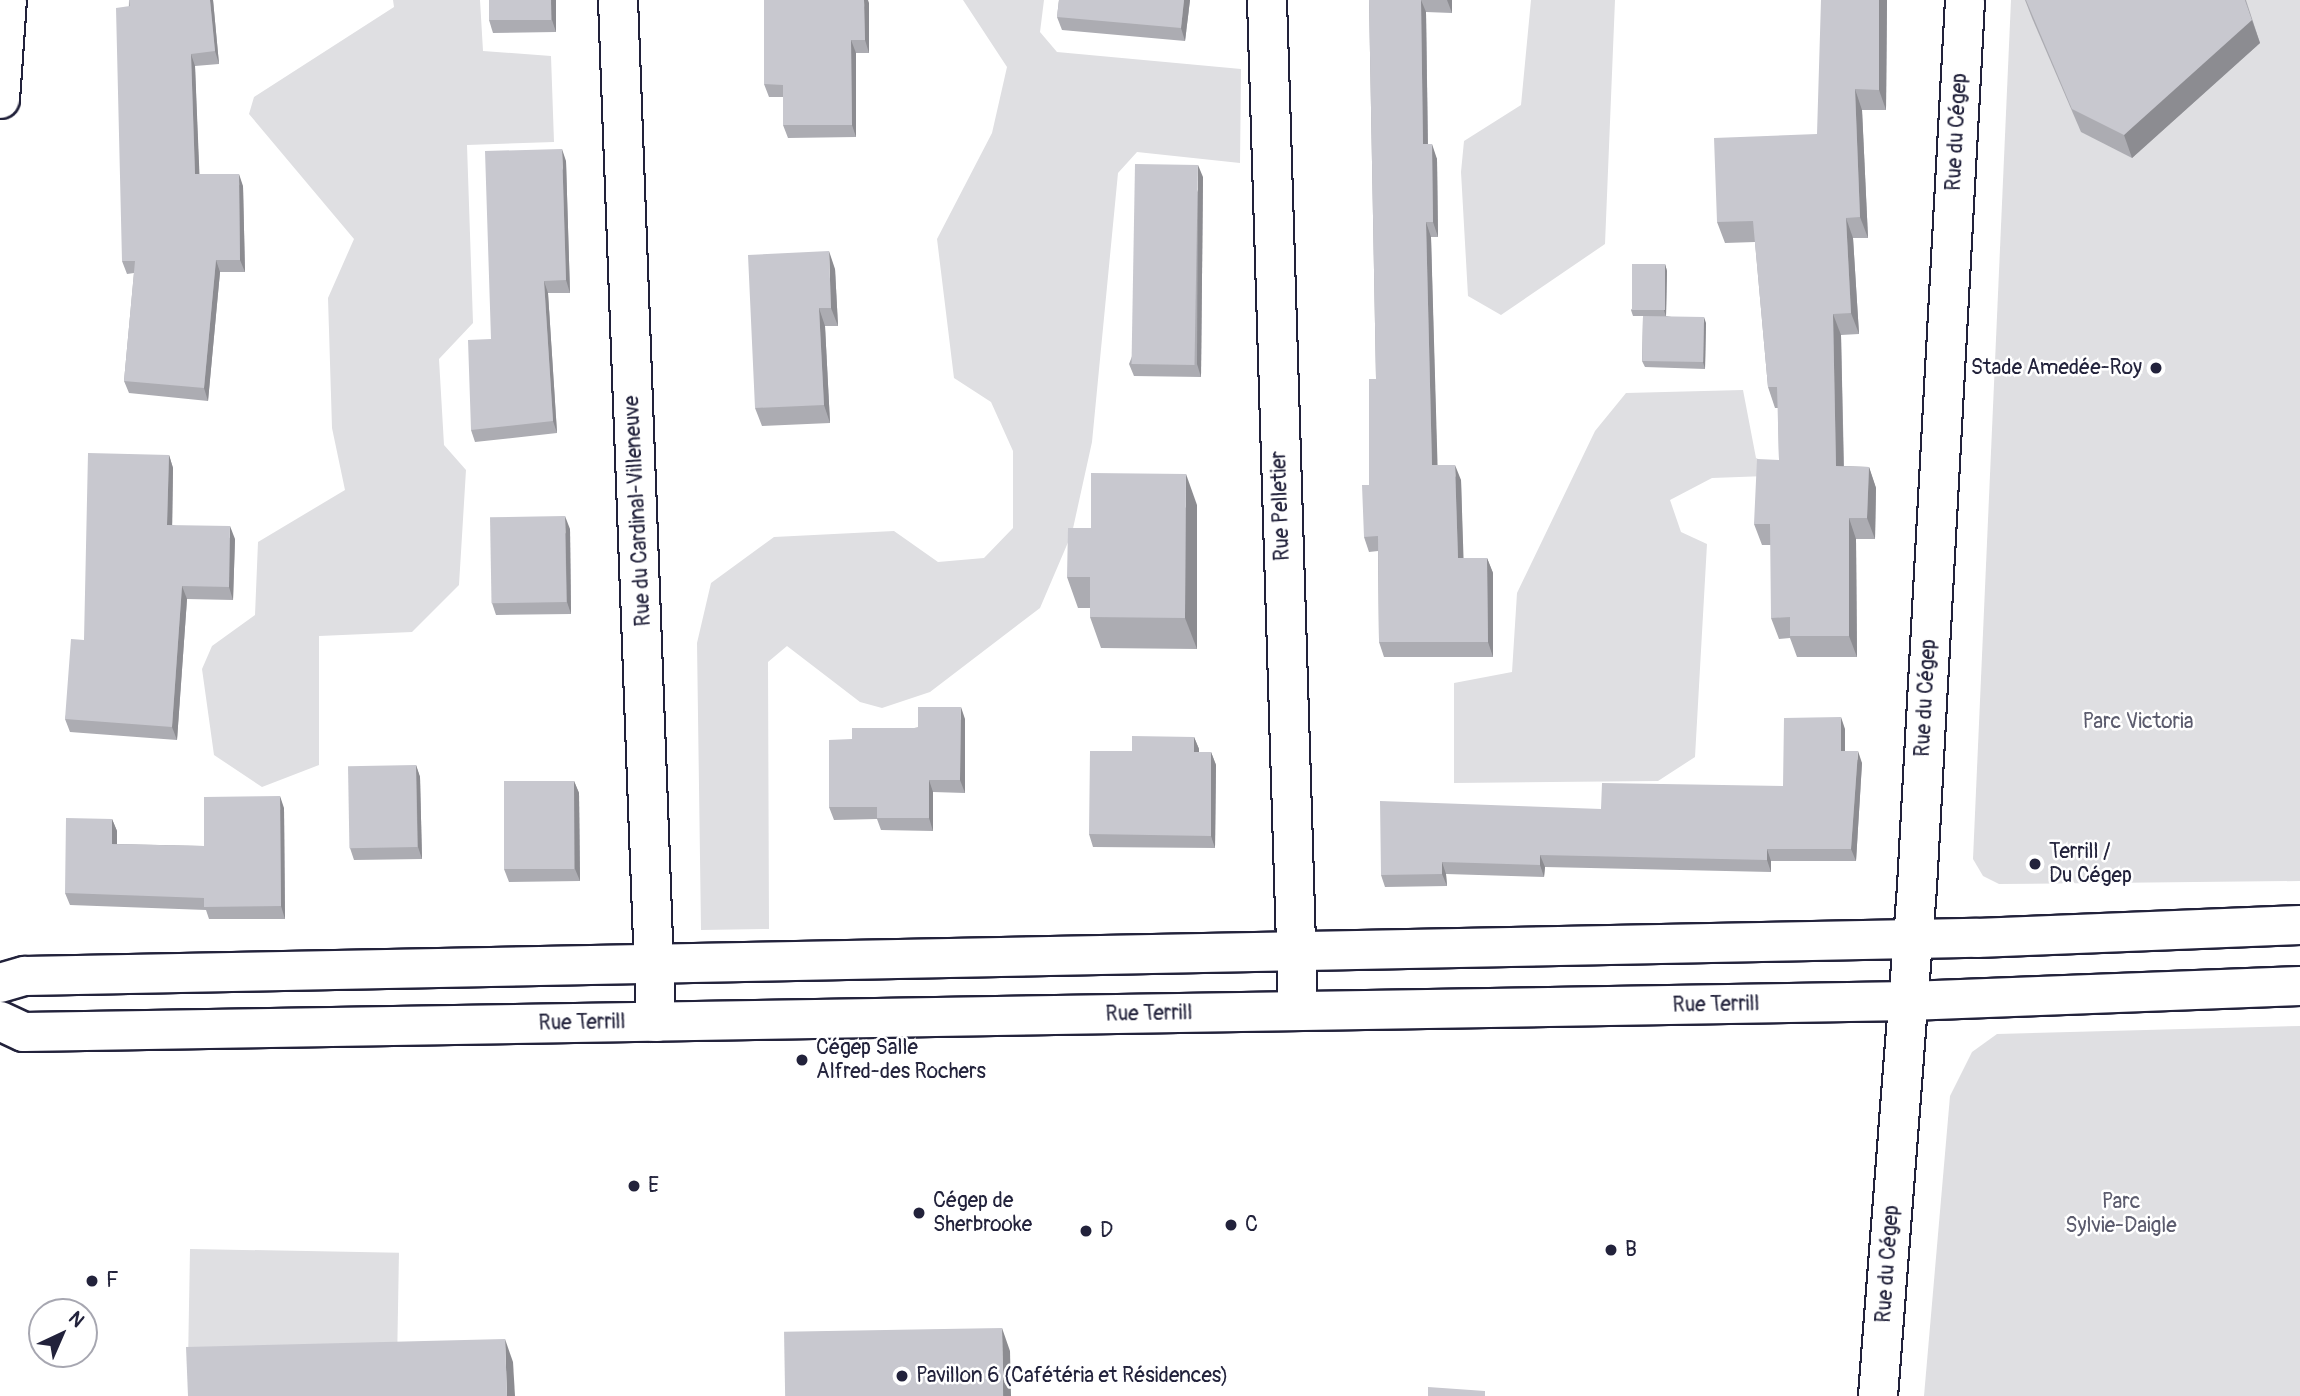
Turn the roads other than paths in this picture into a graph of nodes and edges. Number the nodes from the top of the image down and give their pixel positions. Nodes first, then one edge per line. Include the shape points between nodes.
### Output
1 (7, 0) edge
2 (618, 0) edge
3 (1267, 0) edge
4 (1965, 0) edge
5 (0, 99) edge
6 (2300, 925) edge
7 (1913, 939) junction
8 (1294, 951) junction
9 (658, 964) junction
10 (0, 983) edge
11 (2300, 986) edge
12 (1909, 1002) junction
13 (1298, 1011) junction
14 (0, 1021) edge
15 (656, 1022) junction
16 (1878, 1396) edge

1 - 5 street
2 - 9 street, Rue du Cardinal-Villeneuve
3 - 8 street, Rue Pelletier
4 - 7 street, Rue du Cégep
6 - 7 street
7 - 8 street
7 - 12 street, Rue du Cégep
8 - 9 street
8 - 13 street, Rue Pelletier
9 - 10 street via 25,976
9 - 15 street, Rue du Cardinal-Villeneuve
11 - 12 street, Rue Terrill
12 - 13 street, Rue Terrill
12 - 16 street, Rue du Cégep
13 - 15 street, Rue Terrill
14 - 15 street, Rue Terrill via 24,1032

